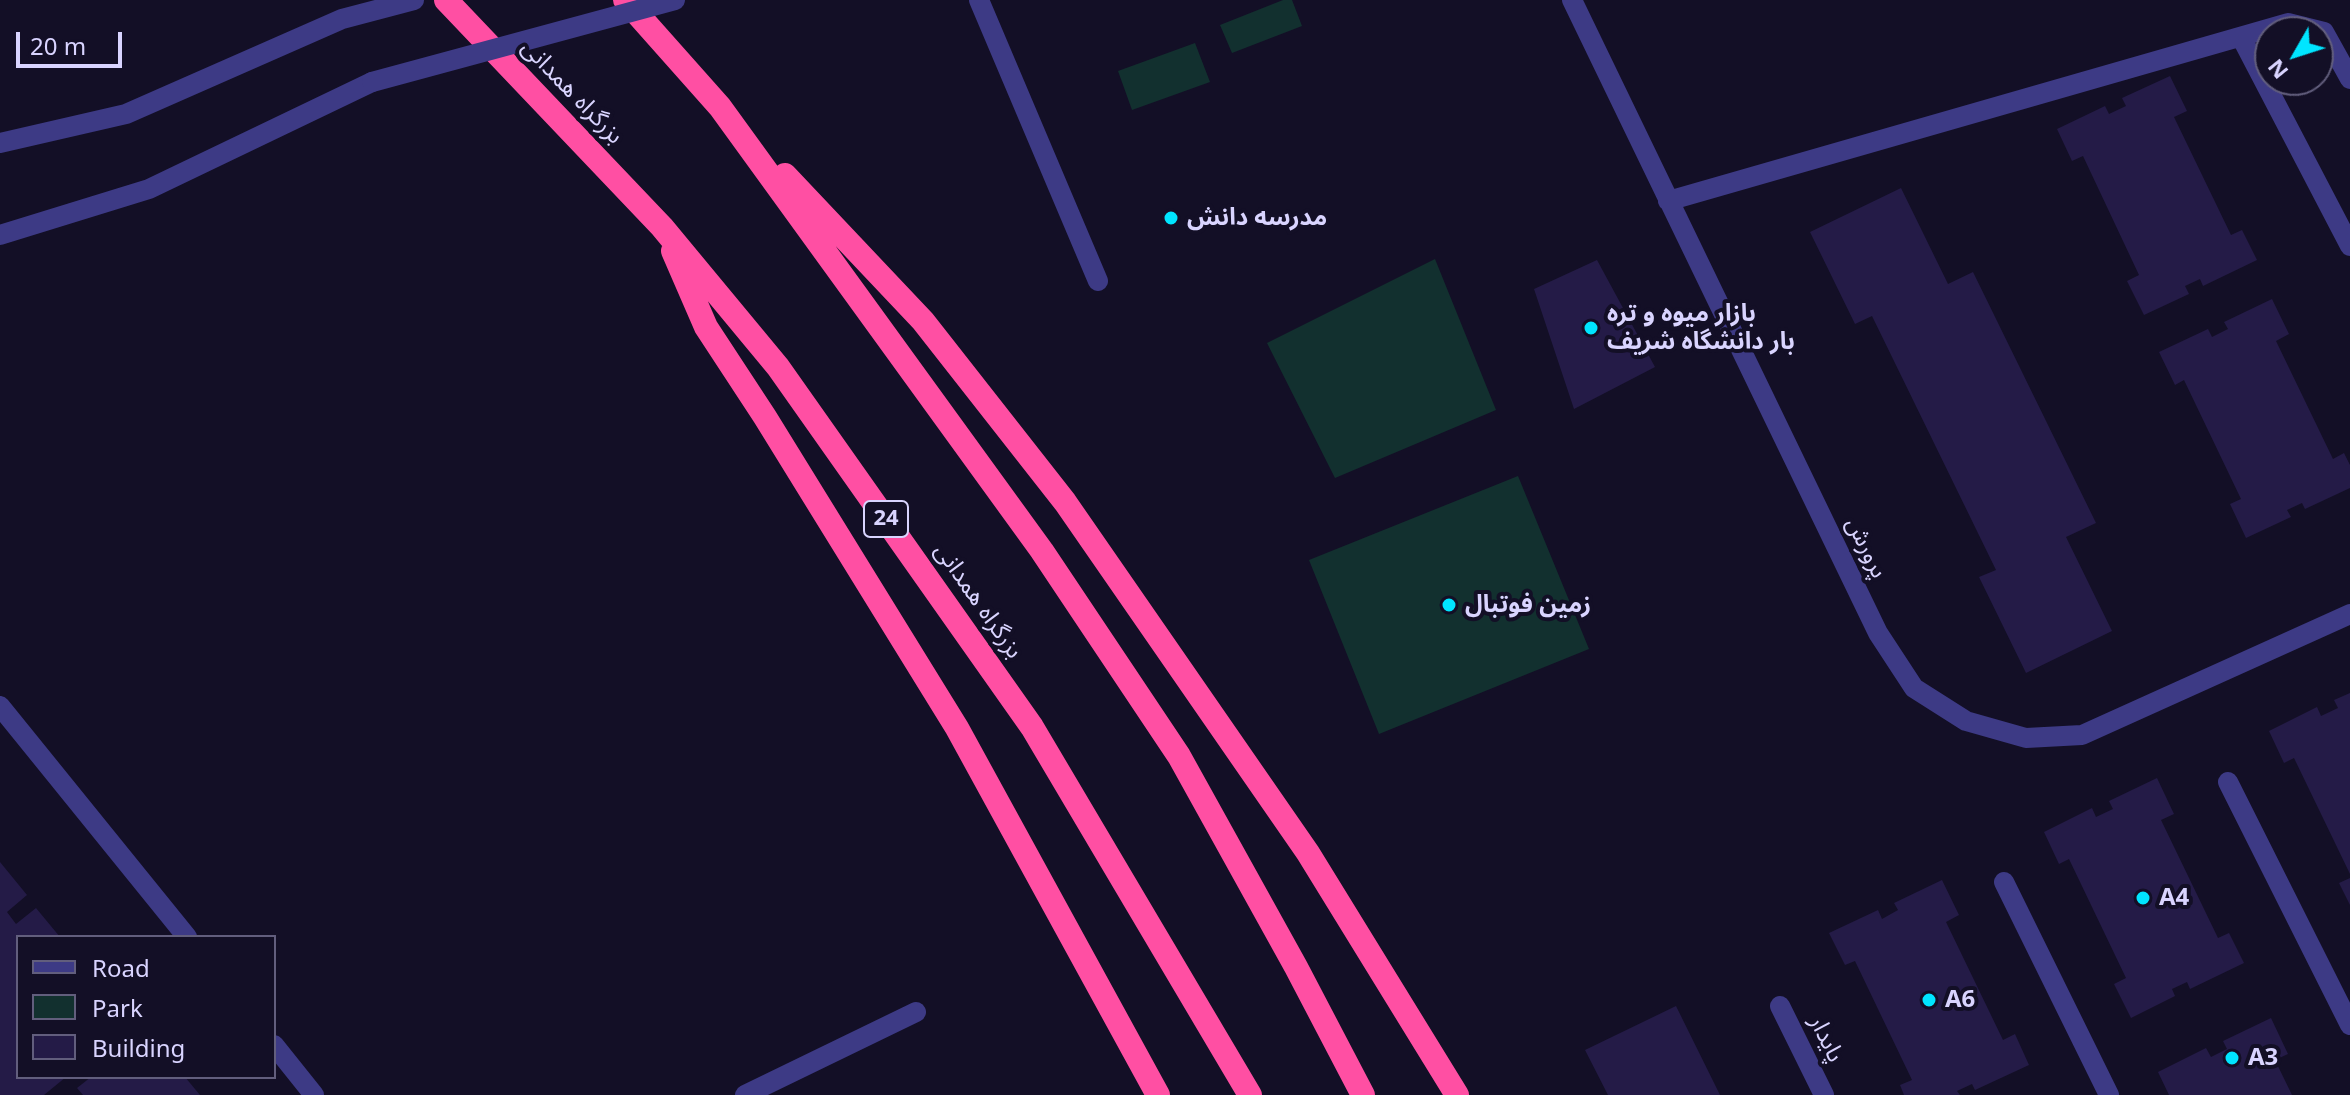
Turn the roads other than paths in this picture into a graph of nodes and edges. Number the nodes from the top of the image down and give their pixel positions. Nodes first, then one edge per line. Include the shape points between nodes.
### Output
1 (414, 0) edge
2 (446, 0) edge
3 (625, 0) edge
4 (675, 0) edge
5 (979, 0) edge
6 (1572, 0) edge
7 (2241, 37) junction
8 (2350, 79) edge
9 (720, 107) junction
10 (0, 143) edge
11 (1668, 201) junction
12 (662, 227) junction
13 (0, 235) edge
14 (2350, 246) edge
15 (1098, 281) dead end
16 (2350, 614) edge
17 (0, 706) edge
18 (2228, 782) dead end
19 (2004, 882) dead end
20 (185, 935) edge
21 (1780, 1006) dead end
22 (916, 1012) dead end
23 (2350, 1025) edge
24 (276, 1048) edge
25 (314, 1095) edge
26 (745, 1095) edge
27 (1158, 1095) edge
28 (1250, 1095) edge
29 (1363, 1095) edge
30 (1457, 1095) edge
31 (1824, 1095) edge
32 (2109, 1095) edge

1 - 10 street via 342,19 126,114
2 - 12 highway, بزرگراه همدانی / 24
3 - 9 highway
4 - 13 street, bridge via 372,82 149,189
5 - 15 street
6 - 11 street, پرورش
7 - 8 street via 2288,23 2324,32
7 - 11 street
7 - 14 street
9 - 29 highway via 1042,551 1179,756
9 - 30 highway via 923,321 1065,502 1308,853
11 - 16 street, پرورش via 1878,633 1914,688 1966,721 2026,738 2082,735
12 - 27 highway via 706,327 957,728
12 - 28 highway, بزرگراه همدانی / 24 via 778,367 1032,727
17 - 20 street
18 - 23 street
19 - 32 street
21 - 31 street, پایدار
22 - 26 street
24 - 25 street

